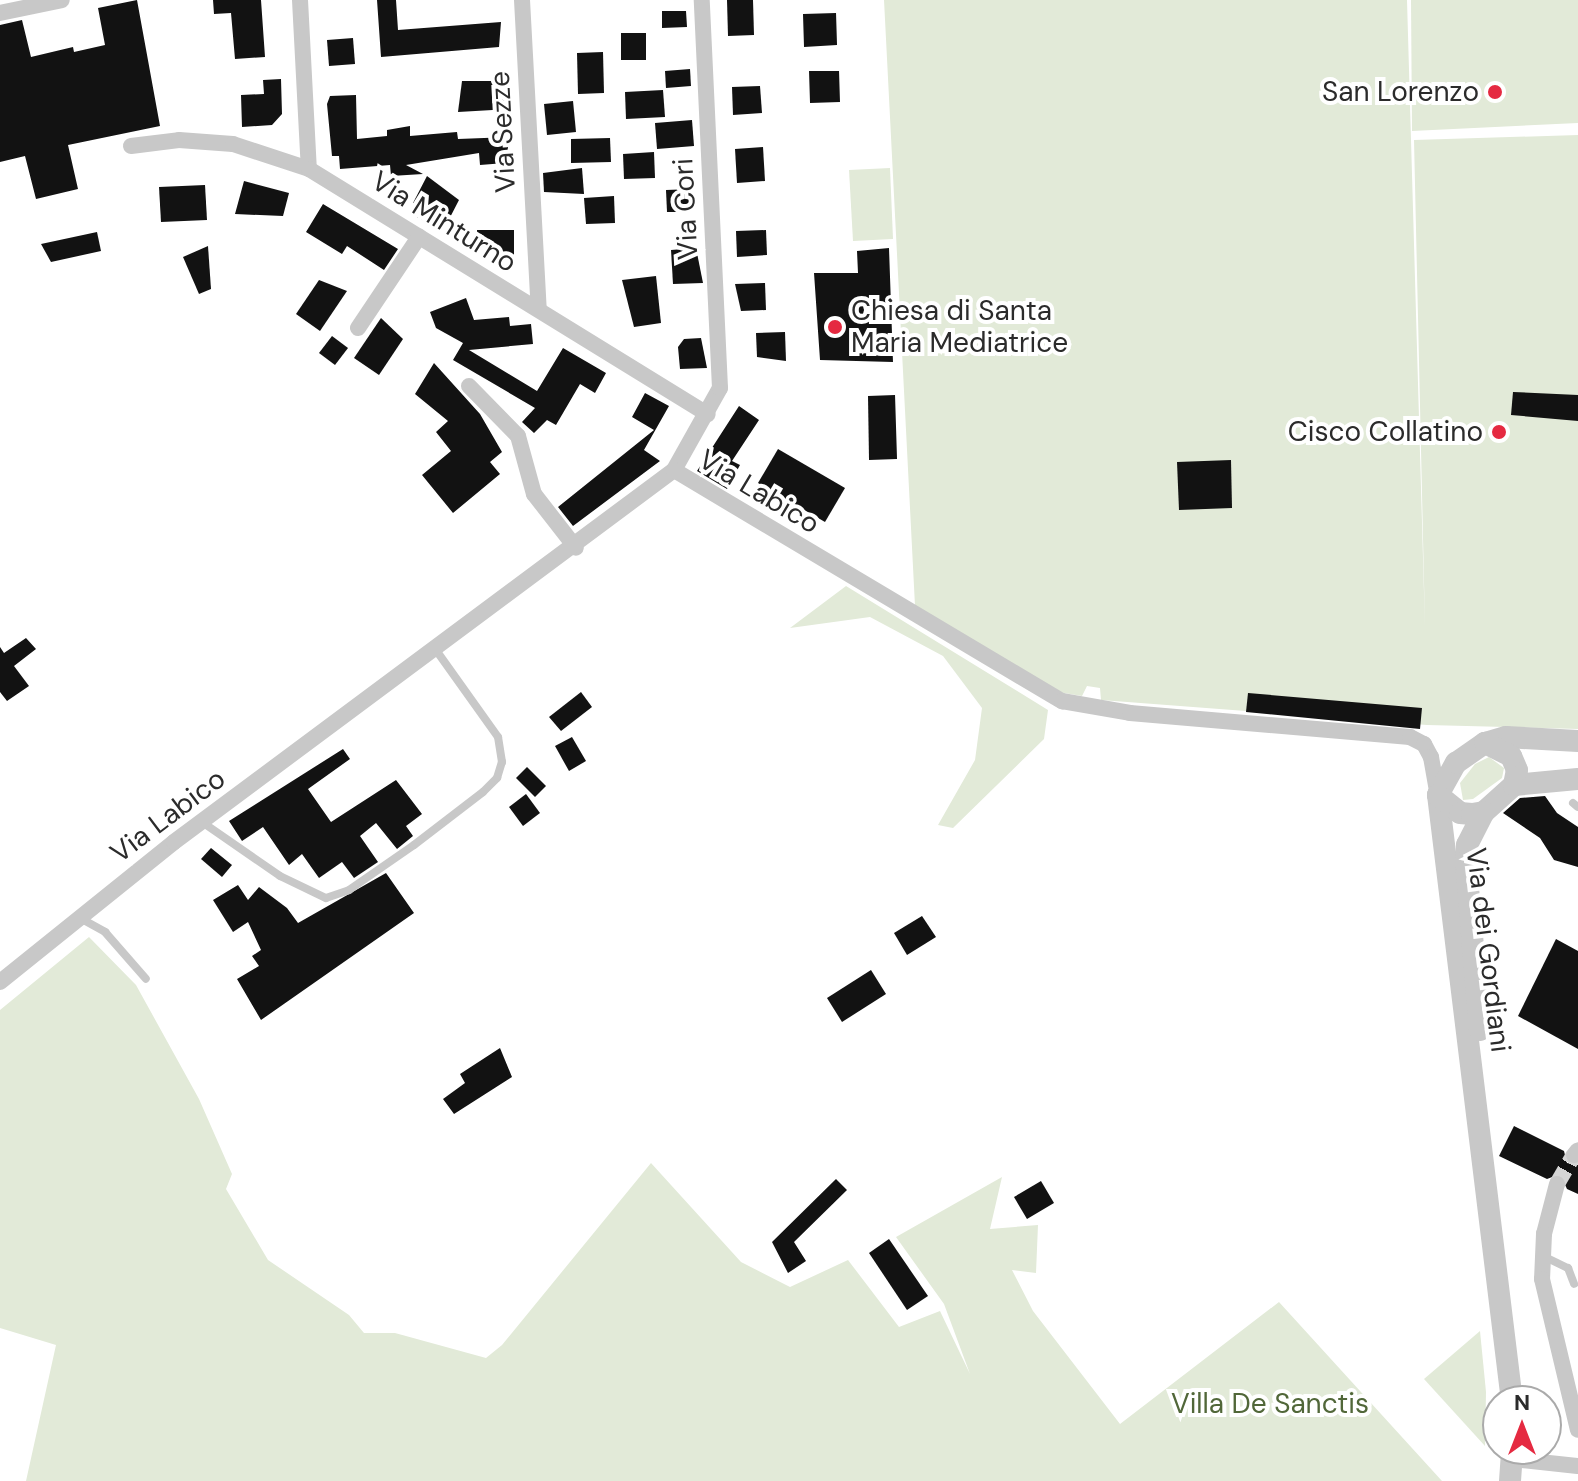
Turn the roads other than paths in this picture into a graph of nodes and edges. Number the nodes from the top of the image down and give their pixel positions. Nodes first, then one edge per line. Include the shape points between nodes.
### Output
1 (62, 0) edge
2 (300, 0) edge
3 (522, 0) edge
4 (702, 0) edge
5 (0, 13) edge
6 (131, 146) dead end
7 (309, 169) junction
8 (419, 237) junction
9 (539, 309) junction
10 (358, 328) dead end
11 (469, 386) dead end
12 (708, 414) junction
13 (674, 470) junction
14 (576, 548) junction
15 (436, 650) junction
16 (1578, 741) edge
17 (1485, 743) junction
18 (1578, 779) edge
19 (1514, 785) junction
20 (1438, 795) junction
21 (1484, 812) junction
22 (202, 822) junction
23 (79, 917) junction
24 (146, 979) dead end
25 (0, 982) edge
26 (1480, 1111) junction
27 (1557, 1184) tunnel mouth
28 (1542, 1255) junction
29 (1574, 1284) dead end
30 (1510, 1385) edge
31 (1578, 1430) edge
32 (1556, 1465) edge
33 (1578, 1466) edge

1 - 5 street
2 - 7 street
3 - 9 street, Via Sezze
4 - 12 street, Via Cori via 720,388
6 - 7 street, Via Minturno via 179,140 233,144
7 - 8 street, Via Minturno
8 - 9 street, Via Minturno
8 - 10 street
9 - 12 street, Via Minturno
11 - 14 street via 518,436 534,494
12 - 13 street, Via Cori
13 - 14 street, Via Labico
13 - 20 street, Via Labico via 1062,701 1130,713 1410,737 1424,744 1431,757
14 - 15 street, Via Labico
15 - 22 street, Via Labico
15 - 22 lane via 498,737 502,762 490,785 414,845 349,890 326,898 257,862
16 - 17 street via 1506,737
17 - 19 street via 1511,756 1517,770
17 - 20 street via 1456,763
18 - 19 street
19 - 21 street
20 - 21 street via 1460,813
20 - 26 street, Via dei Gordiani
21 - 26 street, Via dei Gordiani via 1467,845 1466,864 1480,1024
22 - 23 street, Via Labico
23 - 24 lane via 105,932
23 - 25 street, Via Labico
26 - 30 street, Via dei Gordiani
27 - 28 street
28 - 29 lane via 1568,1268
28 - 31 street via 1546,1303
32 - 33 street

